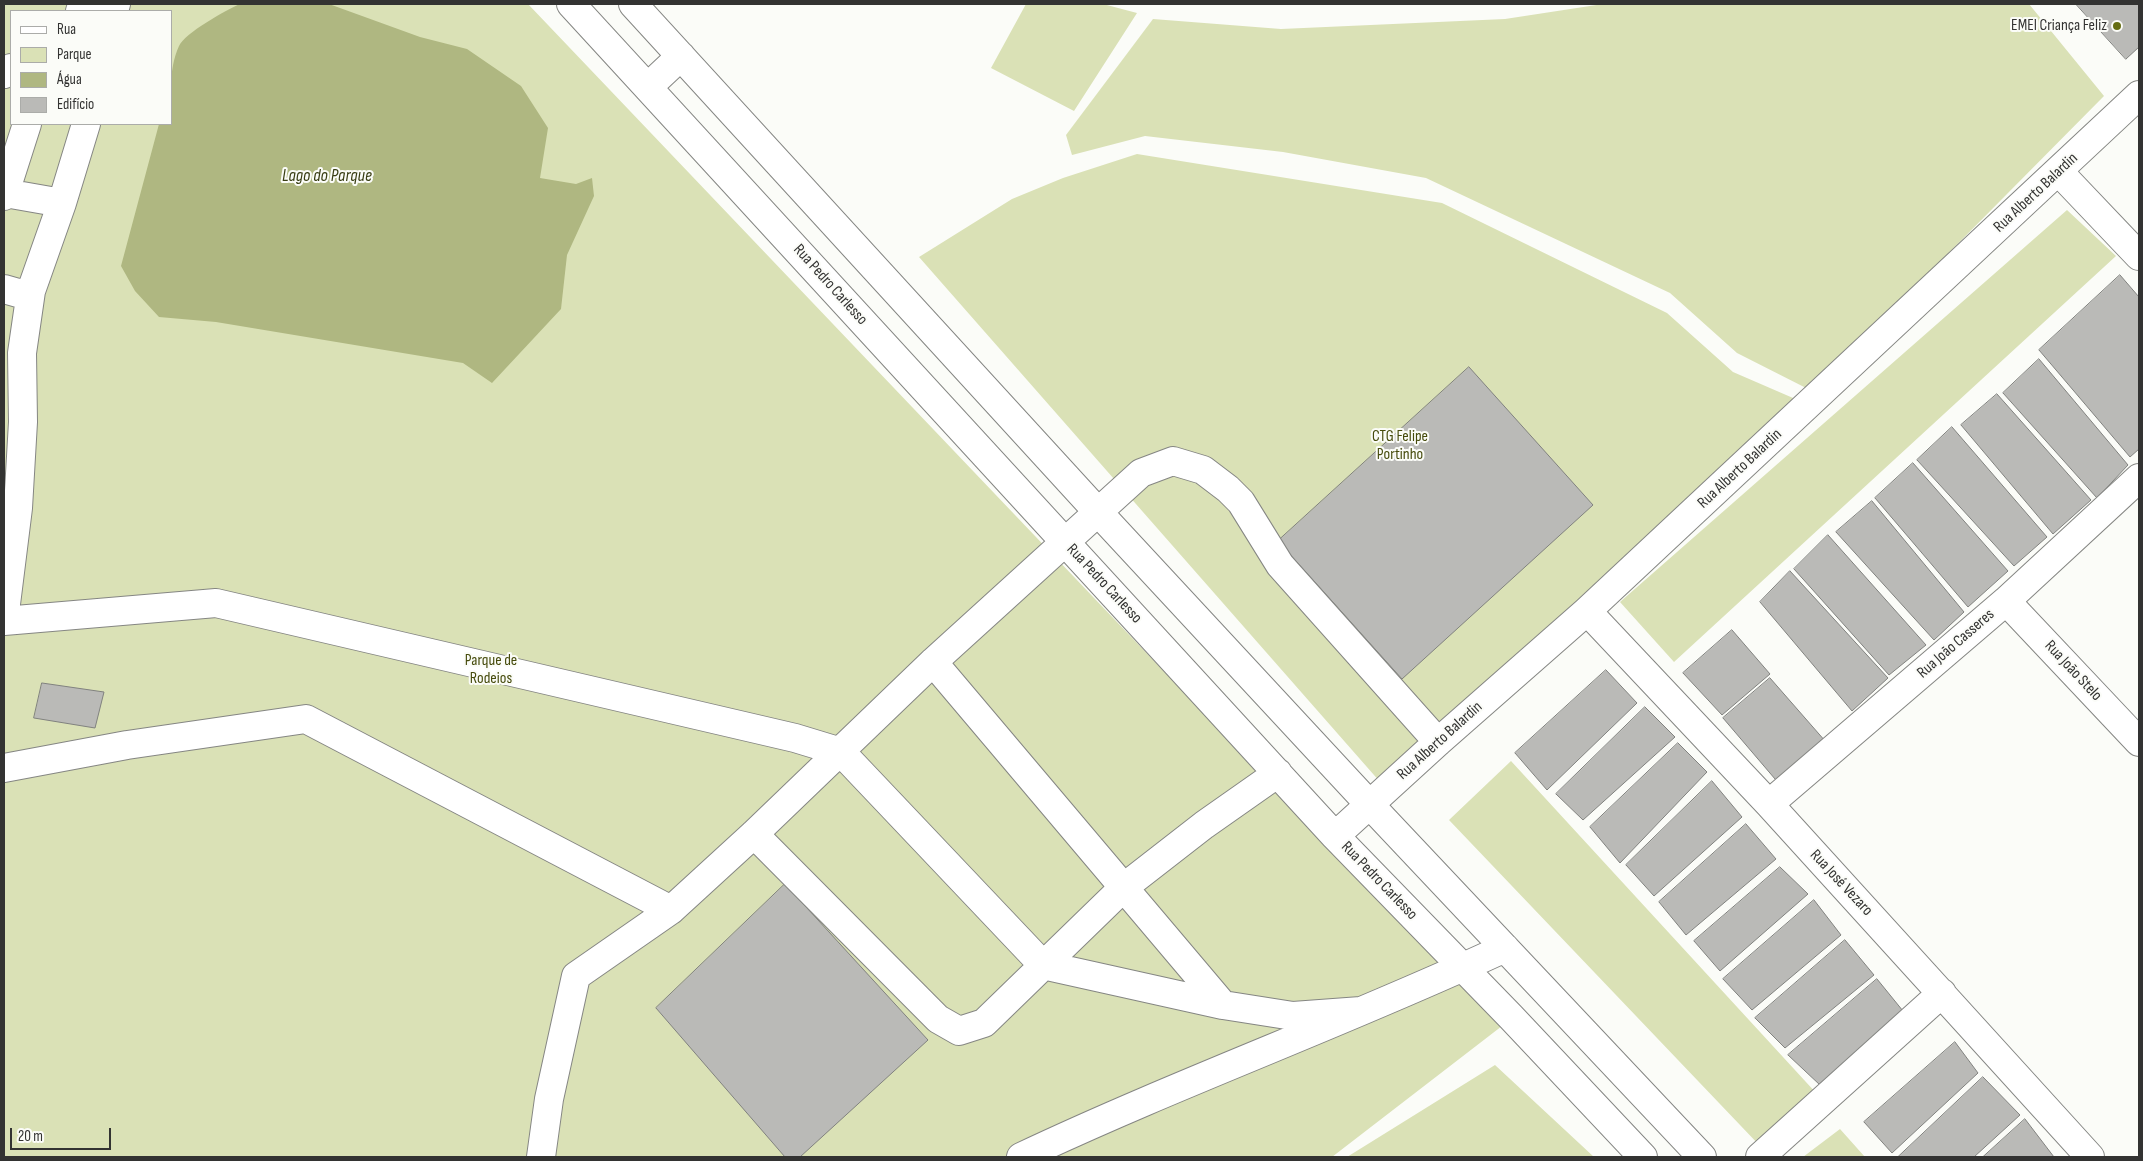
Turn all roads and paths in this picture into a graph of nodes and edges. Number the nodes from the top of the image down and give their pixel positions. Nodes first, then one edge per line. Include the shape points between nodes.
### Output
1 (571, 4) edge
2 (633, 4) edge
3 (681, 56) junction
4 (648, 87) junction
5 (2139, 95) edge
6 (27, 125) edge
7 (86, 125) edge
8 (2059, 172) junction
9 (4, 195) edge
10 (62, 203) junction
11 (2139, 256) edge
12 (4, 289) edge
13 (31, 291) junction
14 (13, 425) edge
15 (2139, 478) edge
16 (11, 511) edge
17 (1098, 512) junction
18 (1065, 541) junction
19 (2006, 601) junction
20 (1587, 611) junction
21 (4, 621) edge
22 (933, 662) junction
23 (1438, 742) junction
24 (2139, 742) edge
25 (840, 752) junction
26 (4, 768) edge
27 (1278, 773) junction
28 (1769, 804) junction
29 (1370, 805) junction
30 (754, 834) junction
31 (1335, 836) junction
32 (1123, 888) junction
33 (671, 910) junction
34 (1505, 948) junction
35 (1043, 965) junction
36 (1463, 967) junction
37 (1942, 993) junction
38 (1223, 1005) junction
39 (1361, 1011) junction
40 (541, 1157) edge
41 (1021, 1157) edge
42 (1643, 1157) edge
43 (1702, 1157) edge
44 (1760, 1157) edge
45 (2090, 1157) edge

1 - 4 street, Rua Pedro Carlesso
2 - 3 street
3 - 4 street
3 - 17 street
4 - 18 street, Rua Pedro Carlesso
5 - 8 street, Rua Alberto Balardin
6 - 9 street
7 - 10 street
8 - 11 street
8 - 20 street, Rua Alberto Balardin
9 - 10 street
10 - 13 street
12 - 13 street via 18,293
13 - 14 street
14 - 16 street
15 - 19 street, Rua João Casseres
16 - 21 street
17 - 18 street
17 - 23 street via 1142,472 1173,461 1203,470 1241,502 1280,566
17 - 29 street
18 - 22 street
18 - 27 street, Rua Pedro Carlesso
19 - 24 street, Rua João Stelo
19 - 28 street, Rua João Casseres
20 - 23 street, Rua Alberto Balardin
20 - 28 street, Rua José Vezaro
21 - 25 street via 216,603 786,736
22 - 25 street
22 - 32 street
23 - 29 street, Rua Alberto Balardin
25 - 30 street
25 - 35 street
26 - 33 street via 127,745 306,719
27 - 31 street, Rua Pedro Carlesso
27 - 32 street
28 - 37 street, Rua José Vezaro
29 - 31 street, Rua Alberto Balardin
29 - 34 street
30 - 33 street
30 - 35 street via 938,1019 960,1030 984,1023
31 - 36 street, Rua Pedro Carlesso
32 - 35 street
32 - 38 street
33 - 40 street via 576,976
34 - 36 street
34 - 43 street
35 - 38 street
36 - 39 street
36 - 42 street, Rua Pedro Carlesso
37 - 44 street
37 - 45 street, Rua José Vezaro
38 - 39 street via 1293,1016
39 - 41 street via 1095,1122

